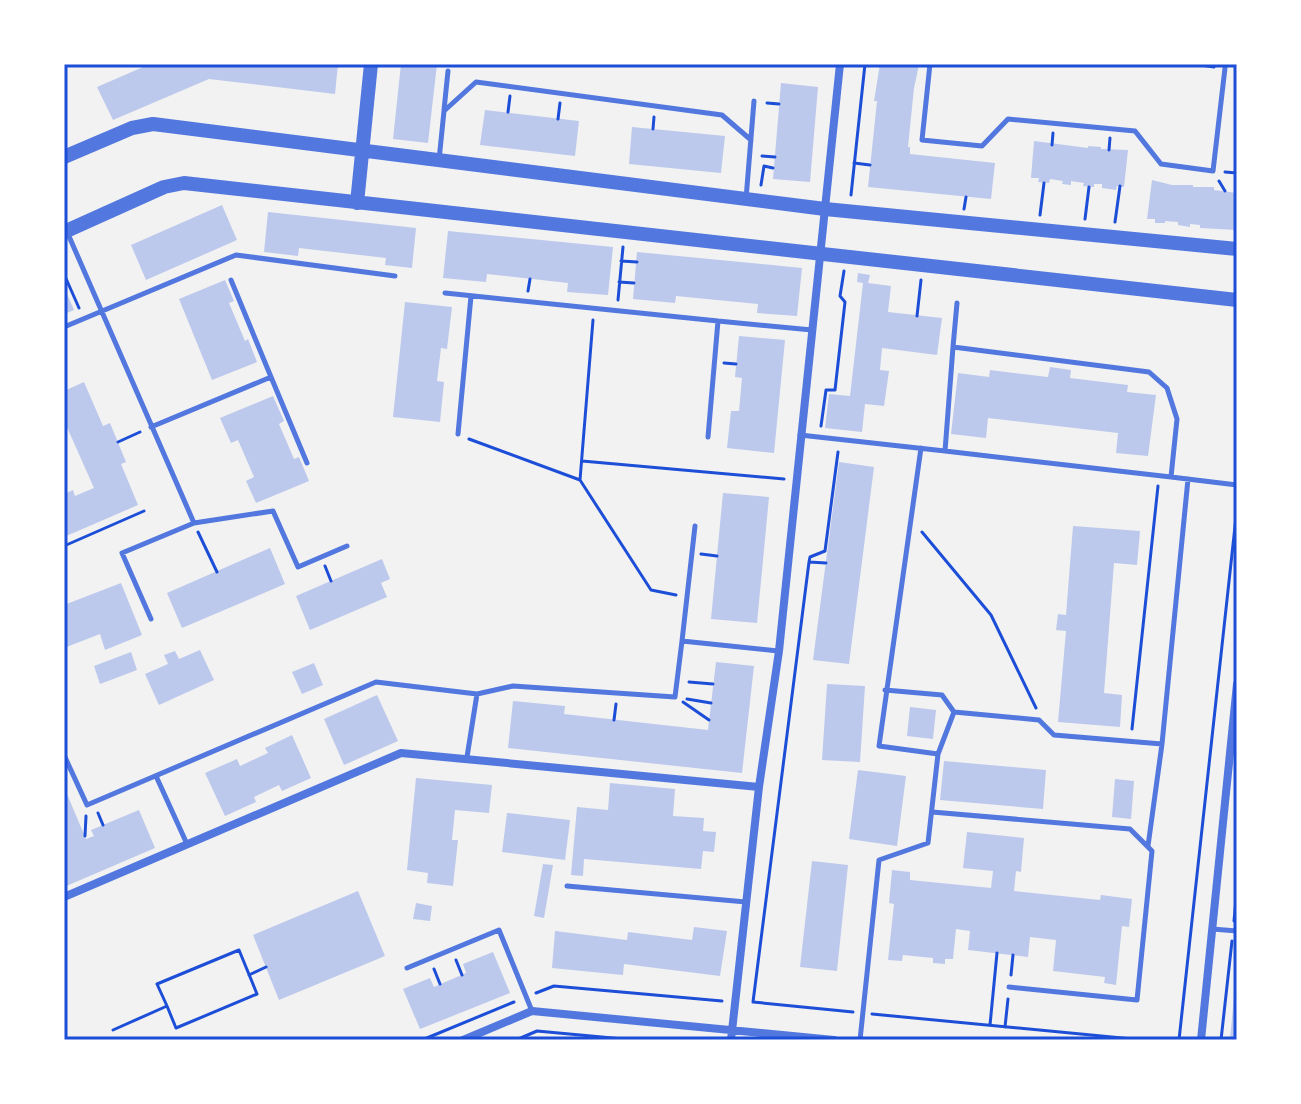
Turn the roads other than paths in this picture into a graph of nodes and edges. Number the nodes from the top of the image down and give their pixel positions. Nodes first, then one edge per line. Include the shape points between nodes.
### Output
1 (371, 64) edge
2 (840, 64) edge
3 (930, 64) edge
4 (1225, 68) road end
5 (448, 71) dead end
6 (754, 101) dead end
7 (444, 111) junction
8 (751, 140) junction
9 (362, 151) junction
10 (64, 156) edge
11 (439, 161) junction
12 (746, 200) junction
13 (357, 203) junction
14 (825, 209) junction
15 (65, 230) edge
16 (1237, 249) edge
17 (820, 255) junction
18 (395, 276) dead end
19 (231, 280) dead end
20 (445, 293) dead end
21 (471, 296) junction
22 (1237, 300) edge
23 (957, 303) dead end
24 (100, 311) junction
25 (718, 321) junction
26 (64, 327) edge
27 (812, 330) junction
28 (953, 347) junction
29 (271, 377) junction
30 (151, 427) junction
31 (458, 434) road end
32 (800, 435) junction
33 (708, 437) dead end
34 (921, 448) junction
35 (945, 451) junction
36 (307, 463) dead end
37 (1171, 477) junction
38 (1188, 479) junction
39 (1237, 485) edge
40 (194, 523) junction
41 (695, 526) dead end
42 (347, 546) dead end
43 (151, 619) dead end
44 (682, 641) junction
45 (779, 651) junction
46 (1237, 684) edge
47 (885, 690) junction
48 (477, 694) junction
49 (954, 712) junction
50 (1162, 744) junction
51 (938, 754) junction
52 (64, 755) edge
53 (467, 757) junction
54 (155, 775) junction
55 (759, 787) junction
56 (932, 812) junction
57 (187, 844) junction
58 (1148, 847) junction
59 (567, 886) dead end
60 (64, 897) edge
61 (746, 902) junction
62 (1212, 929) junction
63 (1235, 931) edge
64 (407, 968) dead end
65 (1009, 987) dead end
66 (532, 1011) junction
67 (732, 1030) junction
68 (463, 1040) edge
69 (731, 1040) edge
70 (834, 1040) edge
71 (860, 1040) edge
72 (1201, 1040) edge

1 - 9 street
2 - 14 street
3 - 4 lane via 922,140 982,146 1008,119 1135,131 1161,164 1213,171
5 - 7 lane
6 - 8 lane
7 - 8 lane via 476,82 722,115
7 - 11 lane
8 - 12 lane
9 - 10 street via 153,124
9 - 11 street
9 - 13 street
11 - 12 street
12 - 14 street
13 - 15 street via 184,183
13 - 17 street
14 - 16 street
14 - 17 street
15 - 24 lane
17 - 22 street
17 - 27 street
18 - 24 lane via 236,255
19 - 29 lane
20 - 21 lane
21 - 25 lane
21 - 31 lane
23 - 28 lane
24 - 26 lane
24 - 30 lane
25 - 27 lane
25 - 33 lane
27 - 32 street
28 - 35 lane
28 - 37 lane via 1149,372 1167,388 1177,419
29 - 30 lane
29 - 36 lane
30 - 40 lane
32 - 34 lane
32 - 45 street
34 - 35 lane
34 - 47 lane
35 - 37 lane
37 - 38 lane
38 - 39 lane
38 - 50 lane
40 - 42 lane via 273,511 298,567
40 - 43 lane via 122,553
41 - 44 lane
44 - 45 lane
44 - 48 lane via 675,697 513,686
45 - 55 street
46 - 62 street
47 - 49 lane via 942,695
47 - 51 lane via 879,746
48 - 53 lane
48 - 54 lane via 376,682
49 - 50 lane via 1039,720 1054,735
49 - 51 lane
50 - 58 lane
51 - 56 lane
52 - 54 lane via 87,805
53 - 55 street
53 - 57 street via 401,753
54 - 57 lane
55 - 61 street
56 - 58 lane via 1130,829
56 - 71 lane via 928,843 879,860
57 - 60 street
58 - 65 lane via 1152,851 1137,1000
59 - 61 lane
61 - 67 street
62 - 63 lane
62 - 72 street
64 - 66 lane via 499,930
66 - 67 street
66 - 68 street
67 - 69 street
67 - 70 street

